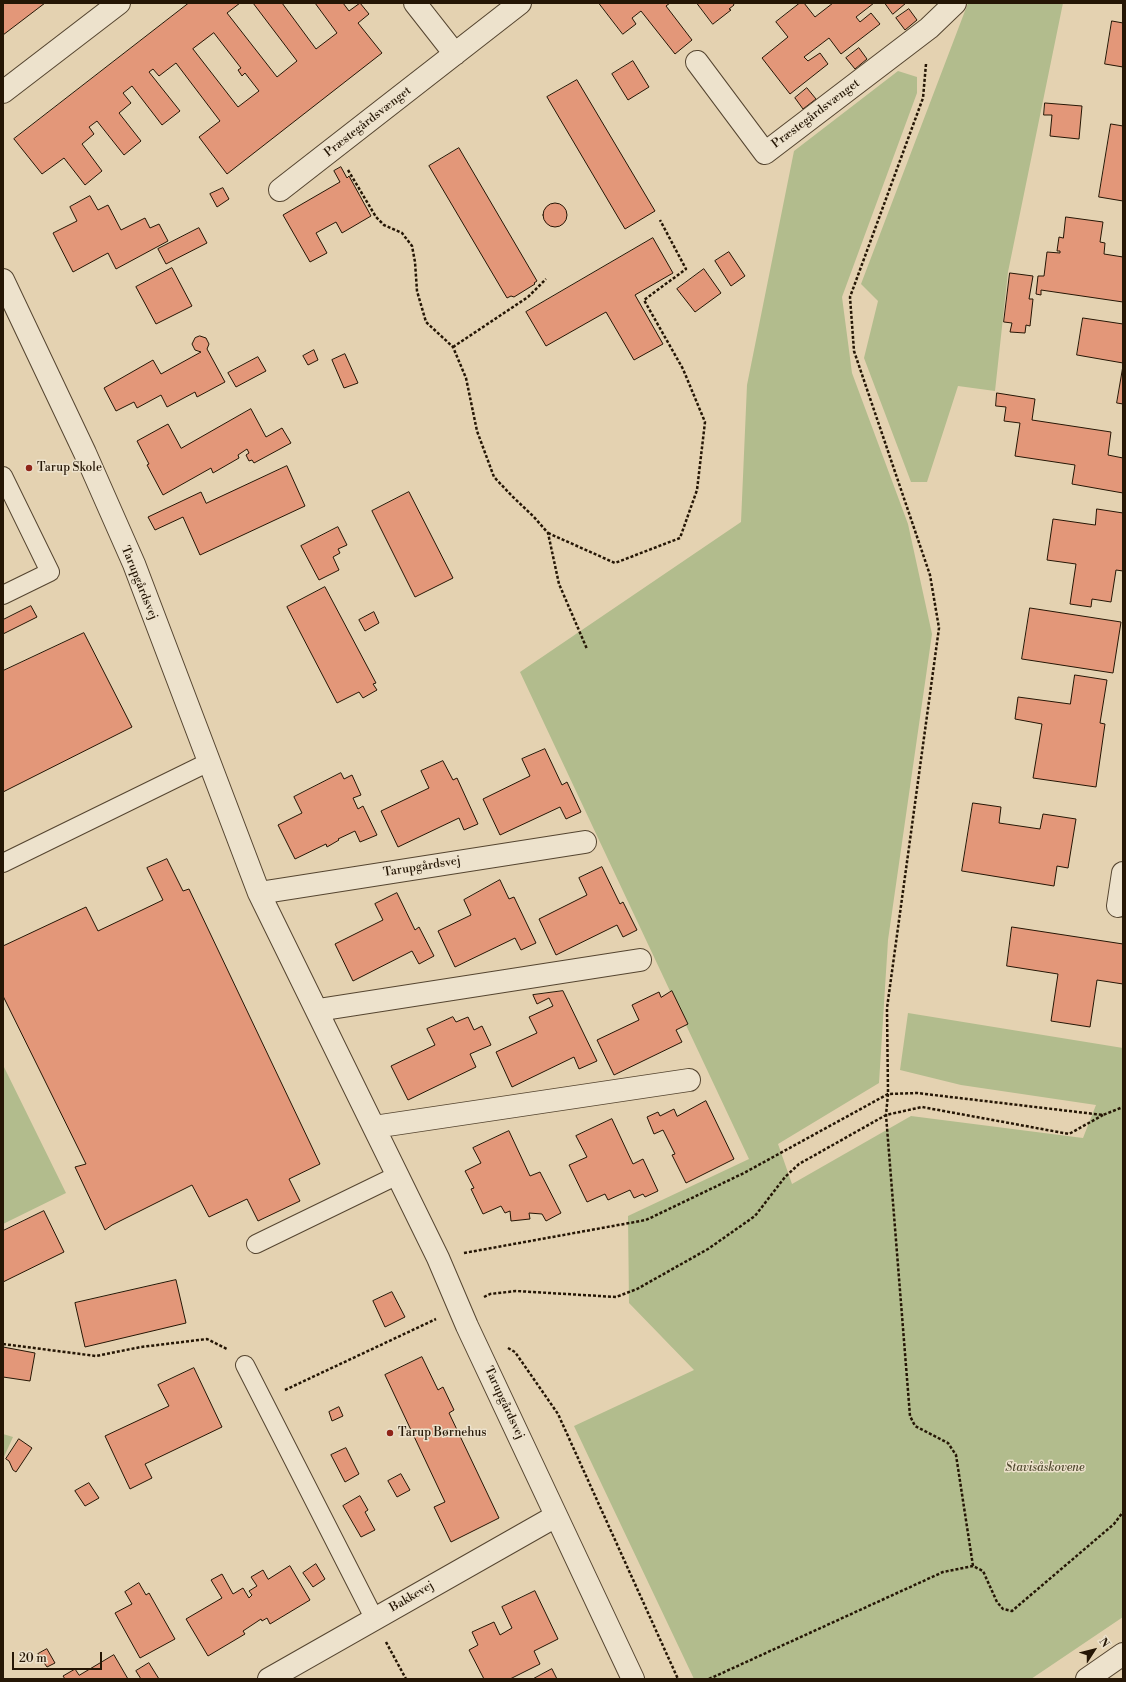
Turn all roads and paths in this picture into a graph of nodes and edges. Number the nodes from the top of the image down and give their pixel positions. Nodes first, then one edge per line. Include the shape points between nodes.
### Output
1 (119, 3) edge
2 (415, 3) edge
3 (520, 3) edge
4 (954, 3) edge
5 (929, 28) junction
6 (455, 54) junction
7 (697, 62) dead end
8 (3, 92) edge
9 (335, 147) junction
10 (280, 190) dead end
11 (660, 220) dead end
12 (546, 279) dead end
13 (3, 280) edge
14 (453, 347) junction
15 (3, 476) edge
16 (548, 533) junction
17 (3, 595) edge
18 (587, 649) dead end
19 (209, 762) junction
20 (585, 842) dead end
21 (3, 863) edge
22 (1123, 873) edge
23 (260, 893) junction
24 (1118, 906) dead end
25 (640, 960) dead end
26 (318, 1010) junction
27 (689, 1080) dead end
28 (888, 1094) junction
29 (1123, 1107) edge
30 (886, 1115) junction
31 (1103, 1115) junction
32 (374, 1127) junction
33 (398, 1175) junction
34 (256, 1244) dead end
35 (438, 1258) junction
36 (464, 1317) junction
37 (3, 1344) edge
38 (245, 1365) joint
39 (263, 1400) junction
40 (1123, 1512) edge
41 (556, 1516) junction
42 (973, 1566) junction
43 (374, 1618) junction
44 (1123, 1654) edge
45 (269, 1679) edge
46 (406, 1679) edge
47 (633, 1679) edge
48 (678, 1679) edge
49 (709, 1679) edge
50 (1087, 1679) edge

1 - 8 street
2 - 6 street
3 - 6 street, Præstegårdsvænget
4 - 5 street, Præstegårdsvænget
5 - 7 street, Præstegårdsvænget via 765,153
5 - 28 path via 923,98 850,297 854,351 930,575 939,628 887,1008
6 - 9 street, Præstegårdsvænget
9 - 10 street, Præstegårdsvænget
9 - 14 path via 376,217 384,225 402,233 412,246 417,291 426,322
11 - 16 path via 686,270 644,300 683,369 705,422 697,490 680,538 615,563
12 - 14 path via 528,297
13 - 19 street, Tarupgårdsvej via 134,564
14 - 16 path via 466,378 477,431 494,477
15 - 17 lane via 50,572
16 - 18 path via 559,584
19 - 21 lane
19 - 23 street, Tarupgårdsvej
20 - 23 street, Tarupgårdsvej
22 - 24 street
23 - 26 street, Tarupgårdsvej
25 - 26 street
26 - 32 street, Tarupgårdsvej
27 - 32 street
28 - 30 path
28 - 31 path via 917,1092
28 - 35 path via 744,1173 646,1220
29 - 31 path
30 - 31 path via 922,1107 1069,1134
30 - 36 path via 799,1164 785,1177 755,1216 708,1249 637,1289 616,1297 516,1291 490,1294
30 - 42 path via 910,1416 915,1426 948,1443 956,1455
32 - 33 street, Tarupgårdsvej
33 - 34 lane
33 - 35 street, Tarupgårdsvej
35 - 36 street, Tarupgårdsvej
36 - 39 path
36 - 41 street, Tarupgårdsvej
36 - 48 path via 515,1352 558,1414
37 - 38 path via 96,1356 141,1347 207,1339 229,1350
38 - 39 lane
39 - 43 lane
40 - 42 path via 1114,1524 1012,1611 1003,1609 983,1572
41 - 43 street, Bakkevej
41 - 47 street, Tarupgårdsvej
42 - 49 path via 943,1572
43 - 45 street, Bakkevej
43 - 46 path
44 - 50 street

